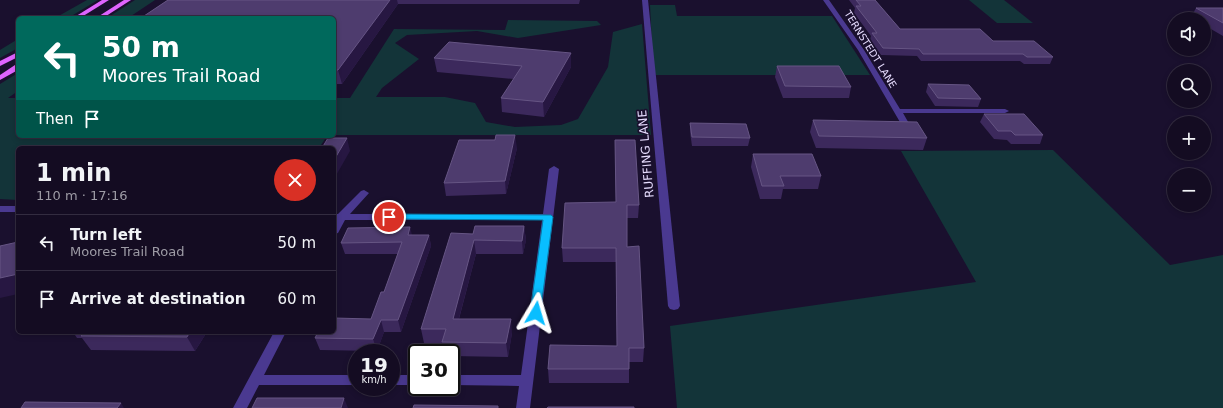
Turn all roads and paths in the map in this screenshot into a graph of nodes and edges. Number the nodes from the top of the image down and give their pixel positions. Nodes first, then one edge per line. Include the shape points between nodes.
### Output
1 (106, 0) edge
2 (128, 0) edge
3 (645, 0) edge
4 (826, 0) edge
5 (79, 16) edge
6 (102, 16) edge
7 (16, 55) edge
8 (0, 64) edge
9 (16, 69) edge
10 (0, 78) edge
11 (897, 111) junction
12 (1005, 111) dead end
13 (907, 127) edge
14 (554, 169) dead end
15 (364, 193) dead end
16 (16, 208) edge
17 (0, 209) edge
18 (338, 217) edge
19 (548, 217) junction
20 (674, 306) dead end
21 (279, 334) edge
22 (255, 380) junction
23 (348, 380) edge
24 (460, 380) edge
25 (526, 381) junction
26 (240, 408) edge
27 (523, 408) edge

1 - 5 main road
2 - 6 main road
3 - 20 street, RUFFING LANE
4 - 11 street, TERNSTEDT LANE via 861,50
7 - 8 main road
9 - 10 main road
11 - 12 street
11 - 13 street, TERNSTEDT LANE
14 - 19 street
15 - 18 street
16 - 17 street
18 - 19 street
19 - 25 street
21 - 22 street
22 - 23 street
22 - 26 street
24 - 25 street
25 - 27 street

